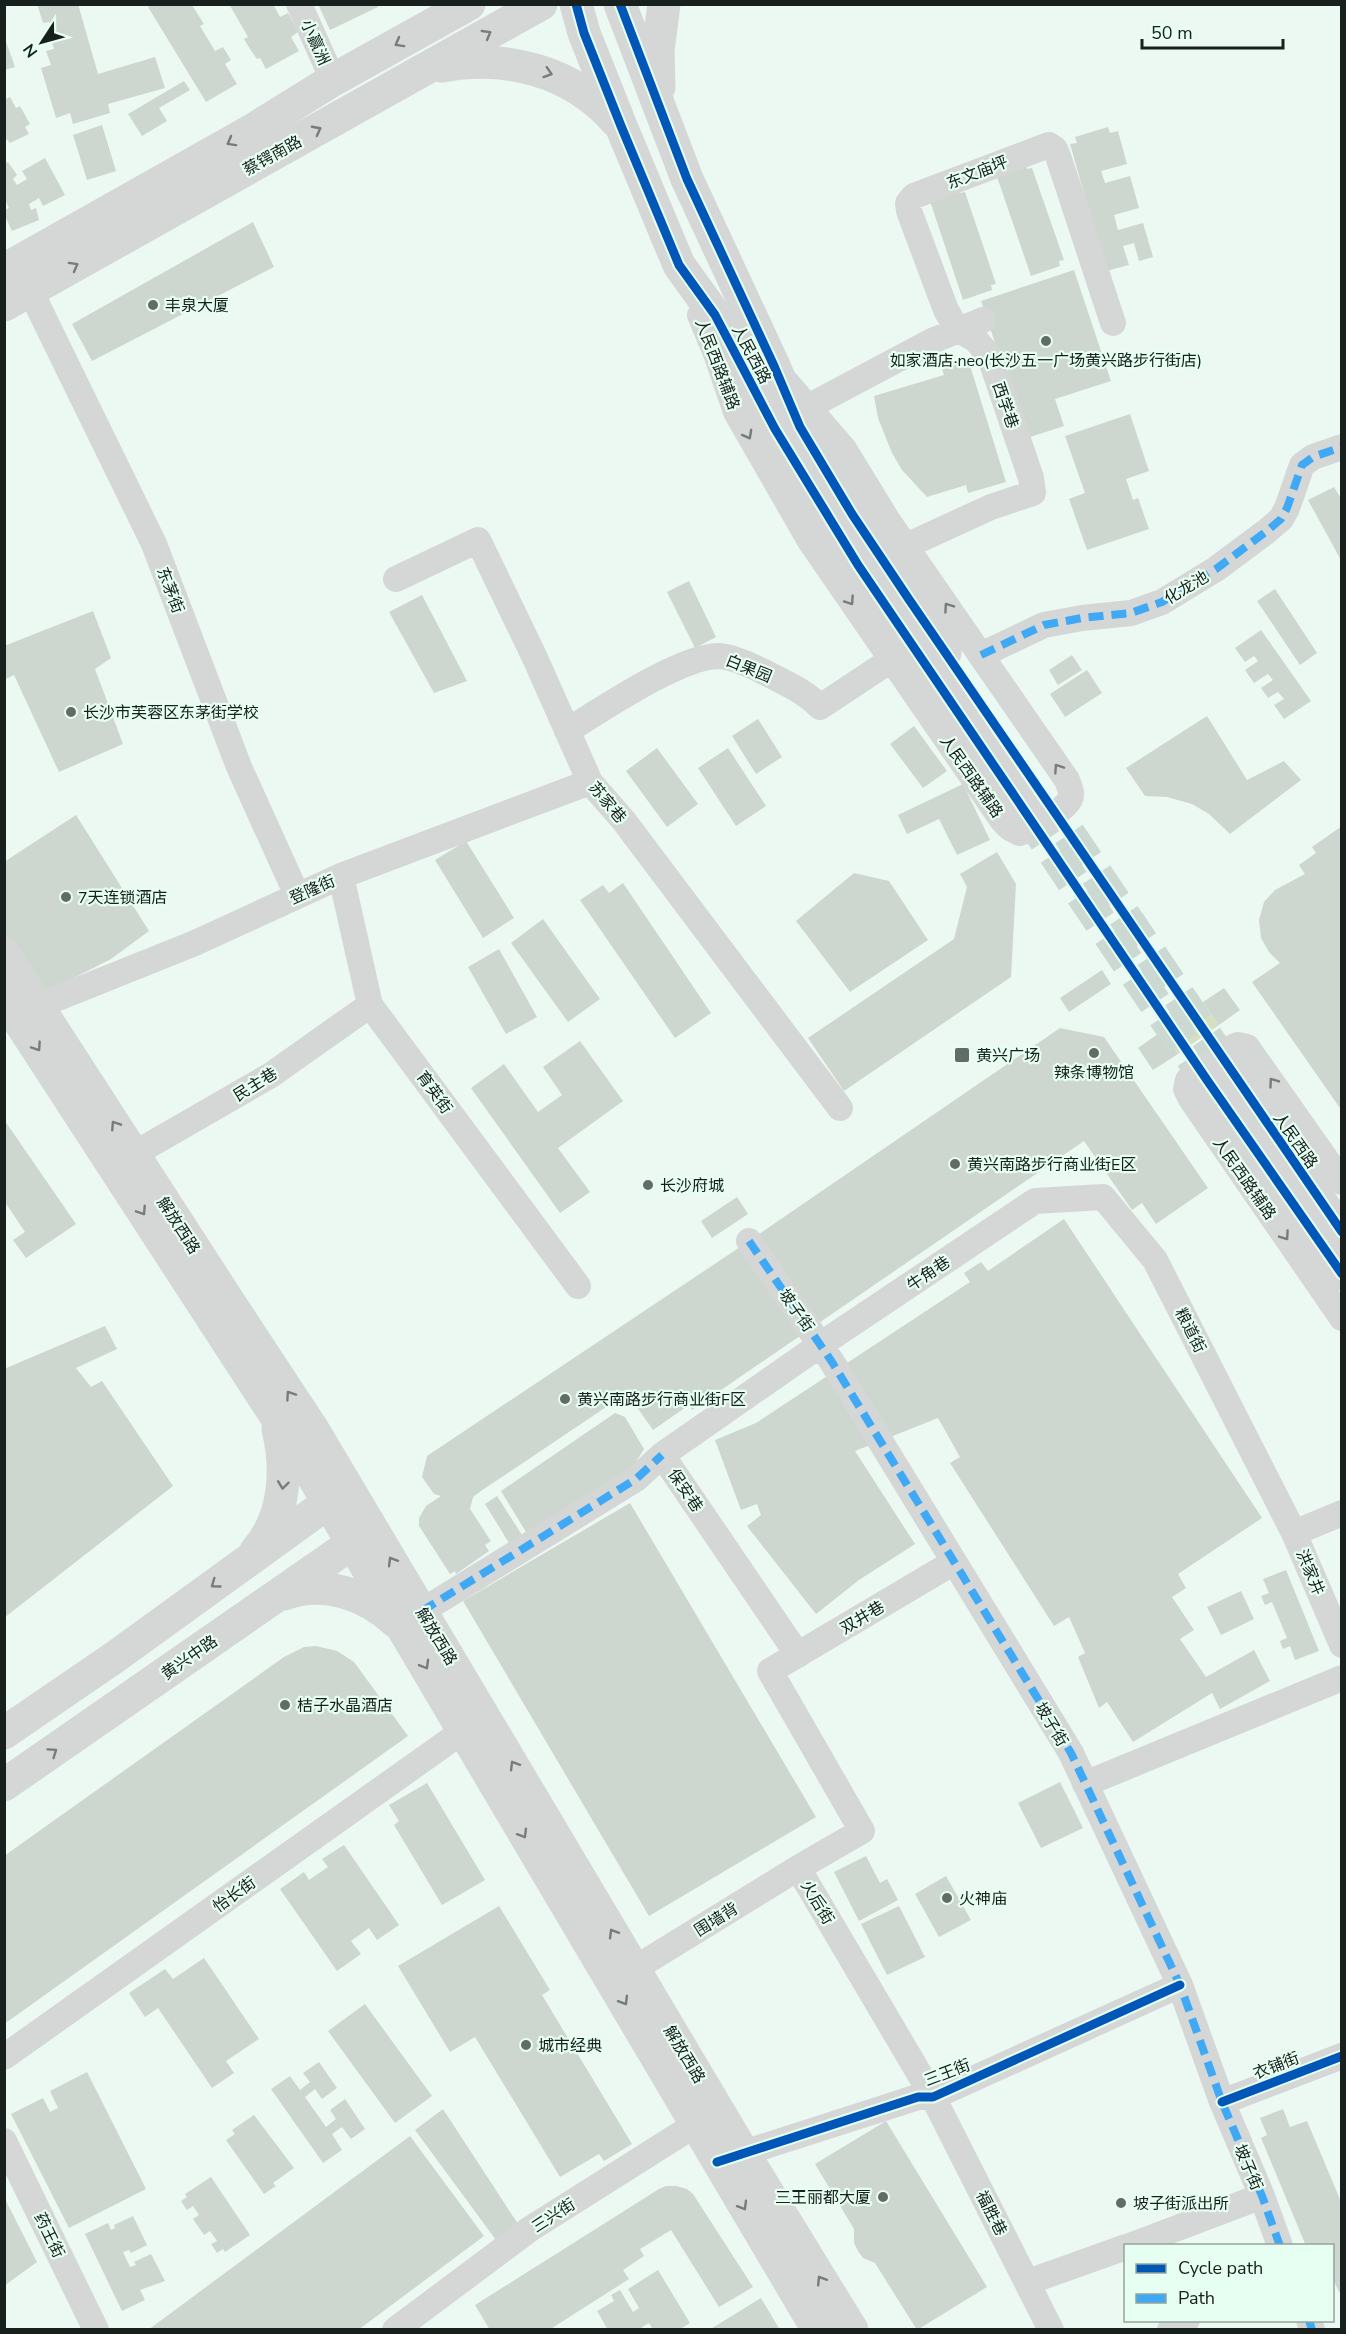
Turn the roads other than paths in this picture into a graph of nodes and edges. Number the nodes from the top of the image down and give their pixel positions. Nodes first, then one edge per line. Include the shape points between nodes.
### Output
1 (299, 4) edge
2 (469, 4) edge
3 (541, 4) edge
4 (576, 4) edge
5 (620, 4) edge
6 (664, 4) edge
7 (445, 14) edge
8 (428, 68) junction
9 (333, 80) junction
10 (662, 116) junction
11 (621, 126) junction
12 (908, 203) joint
13 (679, 265) junction
14 (11, 276) edge
15 (983, 320) dead end
16 (1113, 323) dead end
17 (957, 329) junction
18 (774, 366) junction
19 (808, 407) junction
20 (1341, 447) edge
21 (906, 546) junction
22 (396, 579) dead end
23 (981, 656) junction
24 (891, 660) junction
25 (567, 731) junction
26 (590, 782) junction
27 (341, 876) junction
28 (297, 895) junction
29 (4, 954) edge
30 (4, 998) edge
31 (370, 1005) junction
32 (38, 1006) junction
33 (840, 1108) dead end
34 (1333, 1151) edge
35 (134, 1154) junction
36 (1341, 1182) edge
37 (1035, 1201) joint
38 (1341, 1232) edge
39 (749, 1241) dead end
40 (1341, 1274) edge
41 (578, 1286) dead end
42 (1341, 1318) edge
43 (820, 1345) junction
44 (271, 1408) junction
45 (662, 1455) junction
46 (338, 1495) junction
47 (1341, 1513) edge
48 (1294, 1533) junction
49 (363, 1536) junction
50 (247, 1561) junction
51 (954, 1562) junction
52 (271, 1599) junction
53 (413, 1620) junction
54 (1341, 1645) edge
55 (798, 1655) junction
56 (770, 1671) joint
57 (1341, 1678) edge
58 (463, 1731) junction
59 (4, 1733) edge
60 (1085, 1784) junction
61 (4, 1785) edge
62 (798, 1868) junction
63 (634, 1969) junction
64 (1180, 1985) junction
65 (4, 2056) edge
66 (1341, 2056) edge
67 (933, 2097) junction
68 (1222, 2102) junction
69 (706, 2117) junction
70 (4, 2141) edge
71 (730, 2158) junction
72 (1262, 2196) junction
73 (1135, 2244) edge
74 (1279, 2244) edge
75 (1124, 2247) edge
76 (1028, 2282) junction
77 (1184, 2322) edge
78 (96, 2330) edge
79 (395, 2330) edge
80 (818, 2330) edge
81 (852, 2330) edge
82 (1051, 2330) edge
83 (1170, 2330) edge

1 - 9 street, 小赢洲
2 - 7 main road, 蔡锷南路
8 -> 3 main road, 蔡锷南路
4 - 11 main road, 人民西路
5 - 10 main road, 人民西路
6 - 10 main road via 658,50
7 -> 9 main road, 蔡锷南路
8 -> 11 main road via 499,62 534,69 579,89
14 -> 8 main road, 蔡锷南路
9 -> 14 main road, 蔡锷南路
10 - 18 main road, 人民西路 via 704,219
11 - 13 main road, 人民西路
12 - 16 street, 东文庙坪 via 914,196 1049,145 1058,156
12 - 17 street, 西学巷 via 945,310
13 - 18 main road, 人民西路 via 715,315 775,429 852,556 1036,807 800,427
13 -> 24 street, 人民西路辅路 via 736,412 810,541
14 - 28 street, 东茅街 via 154,544 239,767
15 - 17 street
17 - 19 street
17 - 21 street, 西学巷 via 976,340 990,357 1033,493 991,507
18 - 19 street, 人民西路辅路
19 - 21 street, 人民西路辅路 via 844,449
20 - 23 street, 化龙池 via 1302,465 1281,519 1216,569 1162,602 1131,613 1044,625
23 -> 21 street, 人民西路辅路
22 - 25 street, 苏家巷 via 478,540
24 -> 23 street, 人民西路辅路 via 1002,820 1020,833 1063,807 1070,800 1071,791
24 - 25 street, 白果园 via 820,707 809,695 753,666 719,656 692,662 637,688
25 - 26 street, 苏家巷
26 - 27 street, 登隆街
26 - 33 street, 苏家巷 via 624,821
27 - 28 street, 登隆街
27 - 31 street, 育英街
28 - 32 street, 登隆街 via 195,943
29 - 32 main road, 解放西路
30 -> 44 main road, 解放西路
31 - 35 street, 民主巷 via 271,1075
31 - 41 street, 育英街
35 -> 32 main road, 解放西路
34 - 36 street, 人民西路辅路
34 -> 42 street, 人民西路辅路 via 1247,1047 1229,1049 1188,1080 1186,1089 1191,1099
46 -> 35 main road, 解放西路 via 312,1428
37 - 43 street, 牛角巷
37 - 48 street, 粮道街 via 1103,1197 1155,1260
38 - 40 main road, 人民西路 via 1217,1073
39 - 43 street, 坡子街
43 - 45 street, 保安巷
43 - 51 street, 坡子街
44 - 46 main road, 解放西路
44 -> 50 main road via 282,1445 283,1488 270,1529
45 - 53 street via 636,1479
45 - 55 street, 保安巷
46 - 49 main road, 解放西路
46 - 50 main road
47 - 48 street
48 - 54 street, 洪家井
49 - 52 main road, 黄兴中路
49 - 53 main road, 解放西路
50 -> 59 main road
51 - 55 street, 双井巷
51 - 60 street, 坡子街 via 1071,1753
52 - 53 main road via 323,1588 345,1592
61 -> 52 main road, 黄兴中路
53 -> 58 main road, 解放西路
63 -> 53 main road, 解放西路
55 - 56 street, 双井巷
56 - 62 street, 火后街 via 862,1831
57 - 60 street
58 - 65 street, 怡长街
58 -> 69 main road, 解放西路
60 - 64 street, 坡子街
62 - 63 street, 围墙背
62 - 67 street, 火后街
63 - 69 main road, 解放西路
64 - 67 street, 三王街
64 - 68 street, 坡子街
66 - 68 street, 衣铺街
67 - 71 street, 三王街 via 918,2097
67 - 76 street, 福胜巷
68 - 72 street, 坡子街
69 - 71 main road, 解放西路
69 - 79 street, 三兴街 via 530,2229
70 - 78 street, 药王街
71 -> 80 main road, 解放西路
81 -> 71 main road, 解放西路
72 - 73 street
72 - 74 street, 坡子街
75 - 76 street
76 - 82 street, 福胜巷
77 - 83 street

